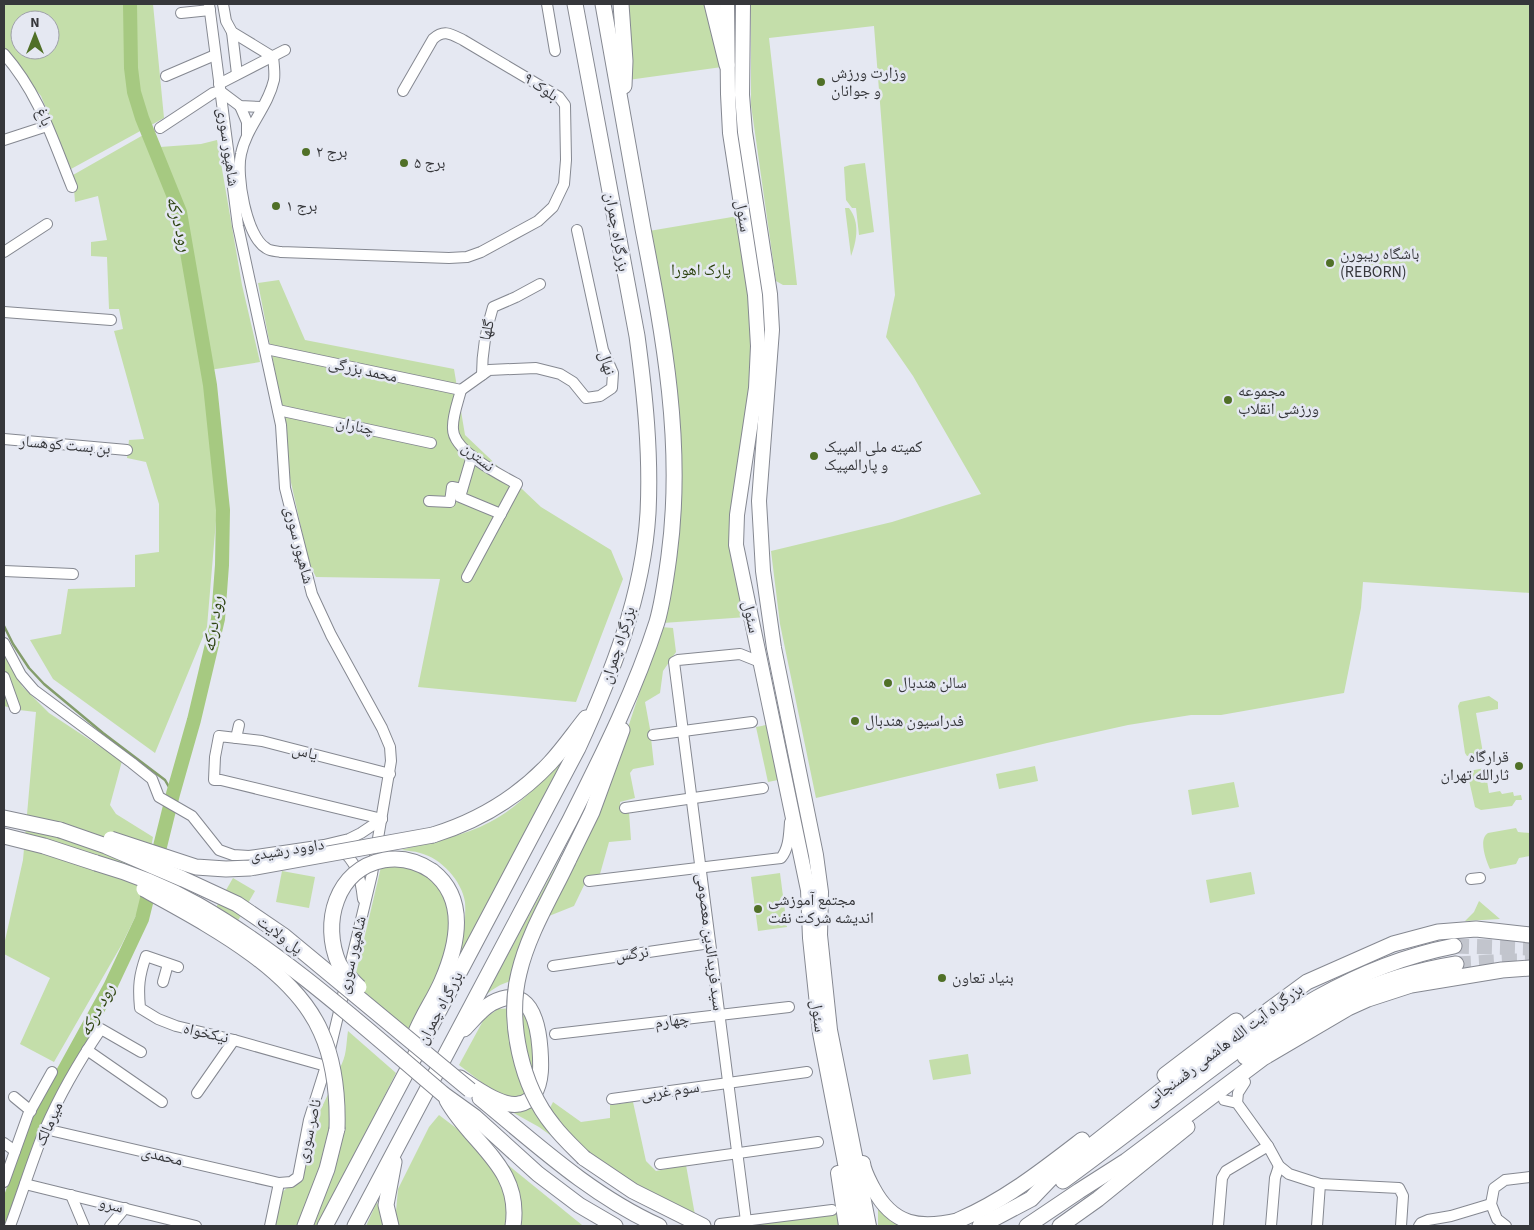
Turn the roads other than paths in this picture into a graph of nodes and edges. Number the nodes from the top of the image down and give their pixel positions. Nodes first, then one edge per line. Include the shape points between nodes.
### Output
1 (223, 4) edge
2 (547, 4) edge
3 (575, 4) edge
4 (603, 4) edge
5 (621, 4) edge
6 (712, 4) edge
7 (728, 4) edge
8 (743, 4) edge
9 (209, 7) edge
10 (181, 13) dead end
11 (232, 32) junction
12 (285, 50) dead end
13 (555, 50) dead end
14 (4, 54) edge
15 (215, 55) junction
16 (273, 57) junction
17 (728, 64) junction
18 (237, 74) junction
19 (166, 76) dead end
20 (220, 88) junction
21 (403, 91) dead end
22 (240, 106) junction
23 (262, 107) junction
24 (623, 120) junction
25 (47, 126) junction
26 (160, 128) dead end
27 (247, 135) junction
28 (4, 140) edge
29 (72, 187) dead end
30 (47, 224) dead end
31 (577, 230) dead end
32 (4, 252) edge
33 (540, 284) dead end
34 (4, 312) edge
35 (111, 320) dead end
36 (266, 349) junction
37 (482, 375) junction
38 (461, 390) junction
39 (278, 410) junction
40 (4, 439) edge
41 (431, 443) dead end
42 (127, 450) dead end
43 (472, 456) junction
44 (461, 493) junction
45 (429, 501) dead end
46 (501, 514) junction
47 (761, 541) junction
48 (4, 571) edge
49 (73, 574) dead end
50 (467, 577) dead end
51 (746, 592) junction
52 (4, 643) edge
53 (760, 662) junction
54 (4, 677) edge
55 (601, 699) junction
56 (627, 699) junction
57 (15, 708) dead end
58 (752, 722) dead end
59 (239, 725) dead end
60 (683, 731) junction
61 (653, 735) dead end
62 (236, 738) junction
63 (390, 774) junction
64 (763, 788) dead end
65 (692, 798) junction
66 (624, 808) dead end
67 (791, 811) junction
68 (4, 818) edge
69 (382, 819) junction
70 (60, 830) junction
71 (4, 836) edge
72 (324, 845) junction
73 (375, 860) junction
74 (96, 863) junction
75 (700, 868) junction
76 (372, 874) junction
77 (359, 875) junction
78 (589, 881) dead end
79 (814, 891) junction
80 (364, 904) junction
81 (1530, 936) edge
82 (710, 943) junction
83 (1454, 946) tunnel mouth
84 (1456, 964) tunnel mouth
85 (553, 966) dead end
86 (1530, 968) edge
87 (163, 982) dead end
88 (1289, 995) junction
89 (789, 1007) dead end
90 (720, 1015) junction
91 (397, 1029) junction
92 (555, 1034) dead end
93 (1304, 1034) junction
94 (234, 1040) junction
95 (452, 1041) junction
96 (87, 1050) junction
97 (140, 1052) dead end
98 (326, 1066) junction
99 (52, 1072) dead end
100 (448, 1072) junction
101 (807, 1072) dead end
102 (832, 1072) junction
103 (405, 1073) junction
104 (728, 1083) junction
105 (197, 1093) dead end
106 (444, 1094) junction
107 (14, 1097) dead end
108 (612, 1100) dead end
109 (1230, 1101) junction
110 (162, 1102) dead end
111 (30, 1111) junction
112 (46, 1128) junction
113 (818, 1142) dead end
114 (4, 1143) edge
115 (398, 1143) junction
116 (1268, 1146) junction
117 (15, 1151) junction
118 (738, 1153) junction
119 (660, 1164) dead end
120 (1279, 1166) junction
121 (864, 1170) junction
122 (1127, 1174) junction
123 (1530, 1177) edge
124 (4, 1182) edge
125 (279, 1183) junction
126 (25, 1184) junction
127 (840, 1184) junction
128 (1320, 1184) junction
129 (1078, 1191) junction
130 (70, 1195) junction
131 (1031, 1200) junction
132 (1491, 1204) junction
133 (125, 1208) junction
134 (832, 1210) dead end
135 (959, 1220) joint
136 (746, 1221) junction
137 (720, 1224) dead end
138 (10, 1226) edge
139 (84, 1226) edge
140 (110, 1226) edge
141 (196, 1226) edge
142 (270, 1226) edge
143 (306, 1226) edge
144 (325, 1226) edge
145 (355, 1226) edge
146 (391, 1226) edge
147 (513, 1226) edge
148 (615, 1226) edge
149 (659, 1226) edge
150 (703, 1226) edge
151 (846, 1226) edge
152 (853, 1226) edge
153 (857, 1226) edge
154 (869, 1226) edge
155 (875, 1226) edge
156 (980, 1226) edge
157 (1027, 1226) edge
158 (1040, 1226) edge
159 (1060, 1226) edge
160 (1218, 1226) edge
161 (1271, 1226) edge
162 (1317, 1226) edge
163 (1401, 1226) edge
164 (1419, 1226) edge
165 (1506, 1226) edge

1 - 11 street
2 - 13 street
3 - 55 highway, بزرگراه چمران via 636,336 648,440 648,507 641,565 626,627
4 - 24 highway, بزرگراه چمران
5 - 24 highway via 625,61
6 - 17 highway
7 - 17 main road, سئول
8 - 47 main road, سئول via 745,132 770,294 772,330 760,476
9 - 10 street
9 - 15 street, شاهپور سوری
11 - 16 street
11 - 18 street
12 - 16 street
14 - 25 street, باغ via 33,94
15 - 19 street
15 - 20 street, شاهپور سوری
16 - 18 street
16 - 23 street via 274,82
17 - 51 main road, سئول via 730,133 755,295 758,346 756,388 736,531
18 - 20 street
20 - 22 street
20 - 26 street
20 - 36 street, شاهپور سوری via 238,226
21 - 27 street, بلوک ۹ via 433,40 439,34 449,34 559,97 565,105 566,160 564,184 553,206 538,221 481,252 467,256 449,258 266,249 256,238 247,218 239,174
22 - 23 street
22 - 27 street via 247,122
23 - 27 street
24 - 56 highway, بزرگراه چمران via 665,351 674,431 675,480 674,510 657,622
25 - 28 street
25 - 29 street, باغ
30 - 32 street
31 - 37 street, نهال via 604,350 613,372 612,388 600,396 586,398 573,382 560,374 536,368 490,370
33 - 37 street, گلها via 493,307 482,356
34 - 35 street
36 - 38 street, محمد بزرگی
36 - 39 street, شاهپور سوری
37 - 38 street, نهال
38 - 43 street, نسترن via 452,430
39 - 41 street, چناران
39 - 63 street, شاهپور سوری via 286,488 312,594 382,728 391,754
40 - 42 street, بن بست کوهسار
43 - 44 street
43 - 46 street, نسترن via 517,484
44 - 45 street via 452,487 450,502
44 - 46 street
46 - 50 street
47 - 51 main road via 752,536 744,543 748,577
47 - 79 main road, سئول via 772,640 815,848
48 - 49 street
51 - 53 main road, سئول
52 - 72 street, داوود رشیدی via 21,675 34,690 152,779 159,797 192,816 216,847 233,855 258,856
53 - 60 street, سید فریدالدین معصومی via 740,654 674,662
53 - 67 main road, سئول
54 - 57 street
55 - 70 highway, bridge via 550,763 514,794 478,818 433,835 226,870 196,867 109,838
55 - 103 highway, بزرگراه چمران via 534,833
56 - 95 highway, بزرگراه چمران via 570,820
56 - 150 highway, bridge via 624,726 592,812 528,944 516,989 517,1038 527,1077 539,1102 552,1124 584,1158 633,1191
58 - 60 street
59 - 62 street
60 - 61 street
60 - 65 street, سید فریدالدین معصومی
62 - 63 street, یاس via 262,741
62 - 69 street, یاس via 219,736 214,780
63 - 69 street, شاهپور سوری
64 - 65 street
65 - 66 street
65 - 75 street, سید فریدالدین معصومی
67 - 75 street via 788,844 781,858
67 - 79 main road, سئول
68 - 70 highway
69 - 72 street, داوود رشیدی via 361,834
69 - 73 street, شاهپور سوری
70 - 91 highway, پل ولایت, bridge via 183,878 237,904 284,936
71 - 74 highway
72 - 73 street via 353,848 368,853
72 - 77 street via 346,854
73 - 76 street, شاهپور سوری
74 - 106 highway, پل ولایت, bridge via 128,872 174,893 258,944 308,981
74 - 143 highway, bridge via 210,926 278,976 308,1009 321,1031 329,1051 336,1087 337,1129
75 - 78 street
75 - 82 street, سید فریدالدین معصومی
76 - 77 street via 366,880
76 - 80 street, شاهپور سوری
77 - 80 street
79 - 102 main road, سئول
79 - 121 main road
79 - 127 main road via 802,929 808,1005
80 - 98 street, شاهپور سوری
81 - 88 highway, بزرگراه آیت الله هاشمی رفسنجانی via 1476,929 1438,932 1393,944 1307,982
82 - 85 street, نرگس
82 - 90 street, سید فریدالدین معصومی
83 - 131 highway, بزرگراه آیت الله هاشمی رفسنجانی via 1372,970 1298,1008 1058,1185
84 - 129 highway, بزرگراه آیت الله هاشمی رفسنجانی via 1390,979 1336,1001 1296,1024 1176,1108 1114,1157
86 - 93 highway, بزرگراه آیت الله هاشمی رفسنجانی via 1395,989 1368,998
87 - 94 street, نیکخواه via 173,965 146,956 138,987 140,1008 176,1026
88 - 131 highway, بزرگراه آیت الله هاشمی رفسنجانی via 1053,1176
88 - 135 highway via 1252,1011 1227,1027 1022,1185 984,1209
89 - 90 street, چهارم
90 - 92 street, چهارم
90 - 104 street, سید فریدالدین معصومی
91 - 100 highway, پل ولایت, bridge
91 - 103 highway, bridge via 345,972 332,933 334,907 343,886 372,863 392,859 414,861 432,871 454,901 457,913 454,946 442,980 414,1035
93 - 109 highway via 1245,1082
93 - 129 highway, بزرگراه آیت الله هاشمی رفسنجانی via 1263,1058 1126,1161
94 - 98 street, نیکخواه
94 - 105 street
95 - 100 highway via 491,1003 502,999 523,1000 530,1006 536,1020 540,1074 532,1098 513,1104 496,1099
95 - 115 highway, بزرگراه چمران
96 - 97 street, میرمالک via 101,1028
96 - 110 street
96 - 112 street, میرمالک
98 - 125 street, ناصر سوری via 309,1120 298,1177 291,1182
99 - 111 street, میرمالک
100 - 149 highway, پل ولایت, bridge via 569,1170 605,1196
101 - 104 street, سوم غربی
102 - 153 main road, سئول
102 - 154 main road, سئول
103 - 144 highway, بزرگراه چمران
104 - 108 street, سوم غربی
104 - 118 street, سید فریدالدین معصومی
106 - 147 highway via 455,1115 501,1170 512,1195 515,1209
106 - 148 highway via 475,1117 538,1174
107 - 111 street
109 - 116 street
109 - 122 highway
111 - 117 street, میرمالک
112 - 125 street, محمدی
112 - 126 street, میرمالک
113 - 118 street
114 - 117 street
115 - 145 highway, بزرگراه چمران
115 - 146 highway via 386,1205
116 - 120 street
116 - 160 street via 1226,1172 1222,1178
117 - 124 street, میرمالک
118 - 119 street
118 - 136 street, سید فریدالدین معصومی
120 - 128 street via 1289,1174
120 - 161 street
121 - 135 main road via 885,1207 903,1219 923,1225
121 - 155 main road
122 - 158 highway via 1056,1221
122 - 159 highway
123 - 132 street via 1505,1180 1494,1188
125 - 142 street
126 - 130 street, سرو
126 - 138 street, میرمالک
127 - 151 main road
127 - 152 main road
128 - 162 street
128 - 163 street via 1399,1188 1403,1193
129 - 157 highway, بزرگراه آیت الله هاشمی رفسنجانی
130 - 133 street, سرو
130 - 139 street
131 - 156 highway, بزرگراه آیت الله هاشمی رفسنجانی
132 - 164 street via 1421,1222
132 - 165 street via 1497,1219
133 - 140 street
133 - 141 street, سرو
134 - 136 street
136 - 137 street

